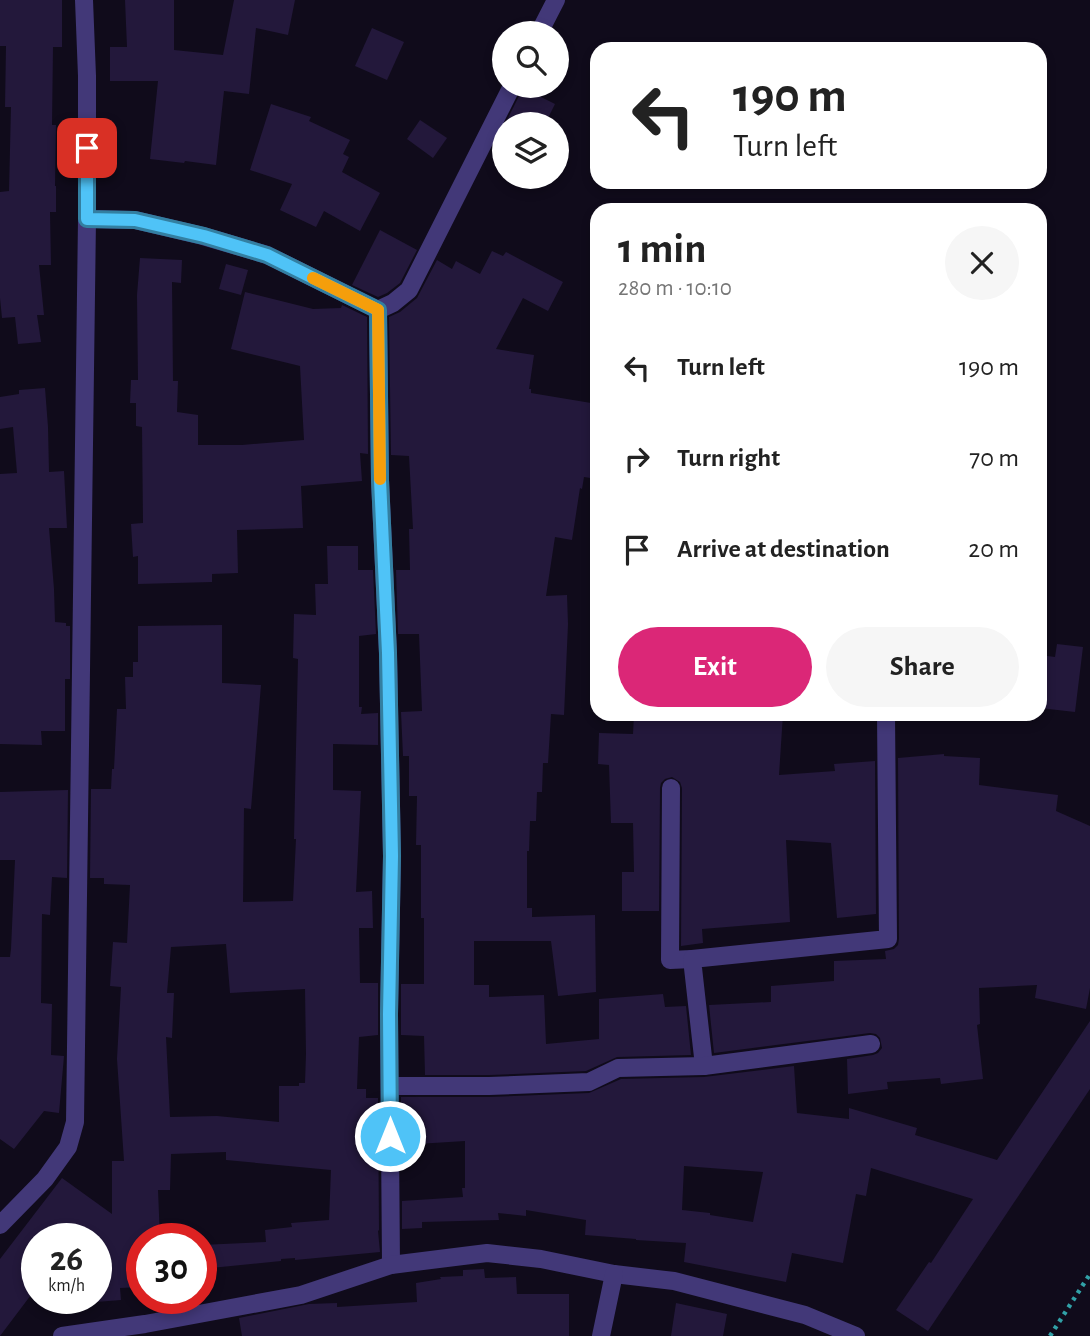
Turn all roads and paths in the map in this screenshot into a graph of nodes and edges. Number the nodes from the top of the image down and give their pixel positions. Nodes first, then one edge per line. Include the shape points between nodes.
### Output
1 (84, 0) edge
2 (556, 0) edge
3 (545, 21) edge
4 (506, 98) edge
5 (87, 219) junction
6 (378, 310) junction
7 (887, 721) edge
8 (671, 788) dead end
9 (692, 959) junction
10 (871, 1044) dead end
11 (704, 1066) junction
12 (390, 1086) junction
13 (0, 1225) edge
14 (391, 1265) junction
15 (614, 1274) junction
16 (1090, 1274) edge
17 (62, 1336) edge
18 (601, 1336) edge
19 (856, 1336) edge
20 (1050, 1336) edge

1 - 5 street
2 - 3 street
4 - 6 street via 408,290
5 - 6 street via 135,220 267,255
5 - 13 street via 75,1122 68,1147 45,1179
6 - 12 street via 392,842
7 - 9 street via 888,939
8 - 9 street via 670,960
9 - 11 street
10 - 11 street
11 - 12 street via 618,1068 589,1083
12 - 14 street
14 - 15 street via 487,1253
14 - 17 street via 301,1294
15 - 18 street
15 - 19 street via 674,1281 806,1315
16 - 20 path

